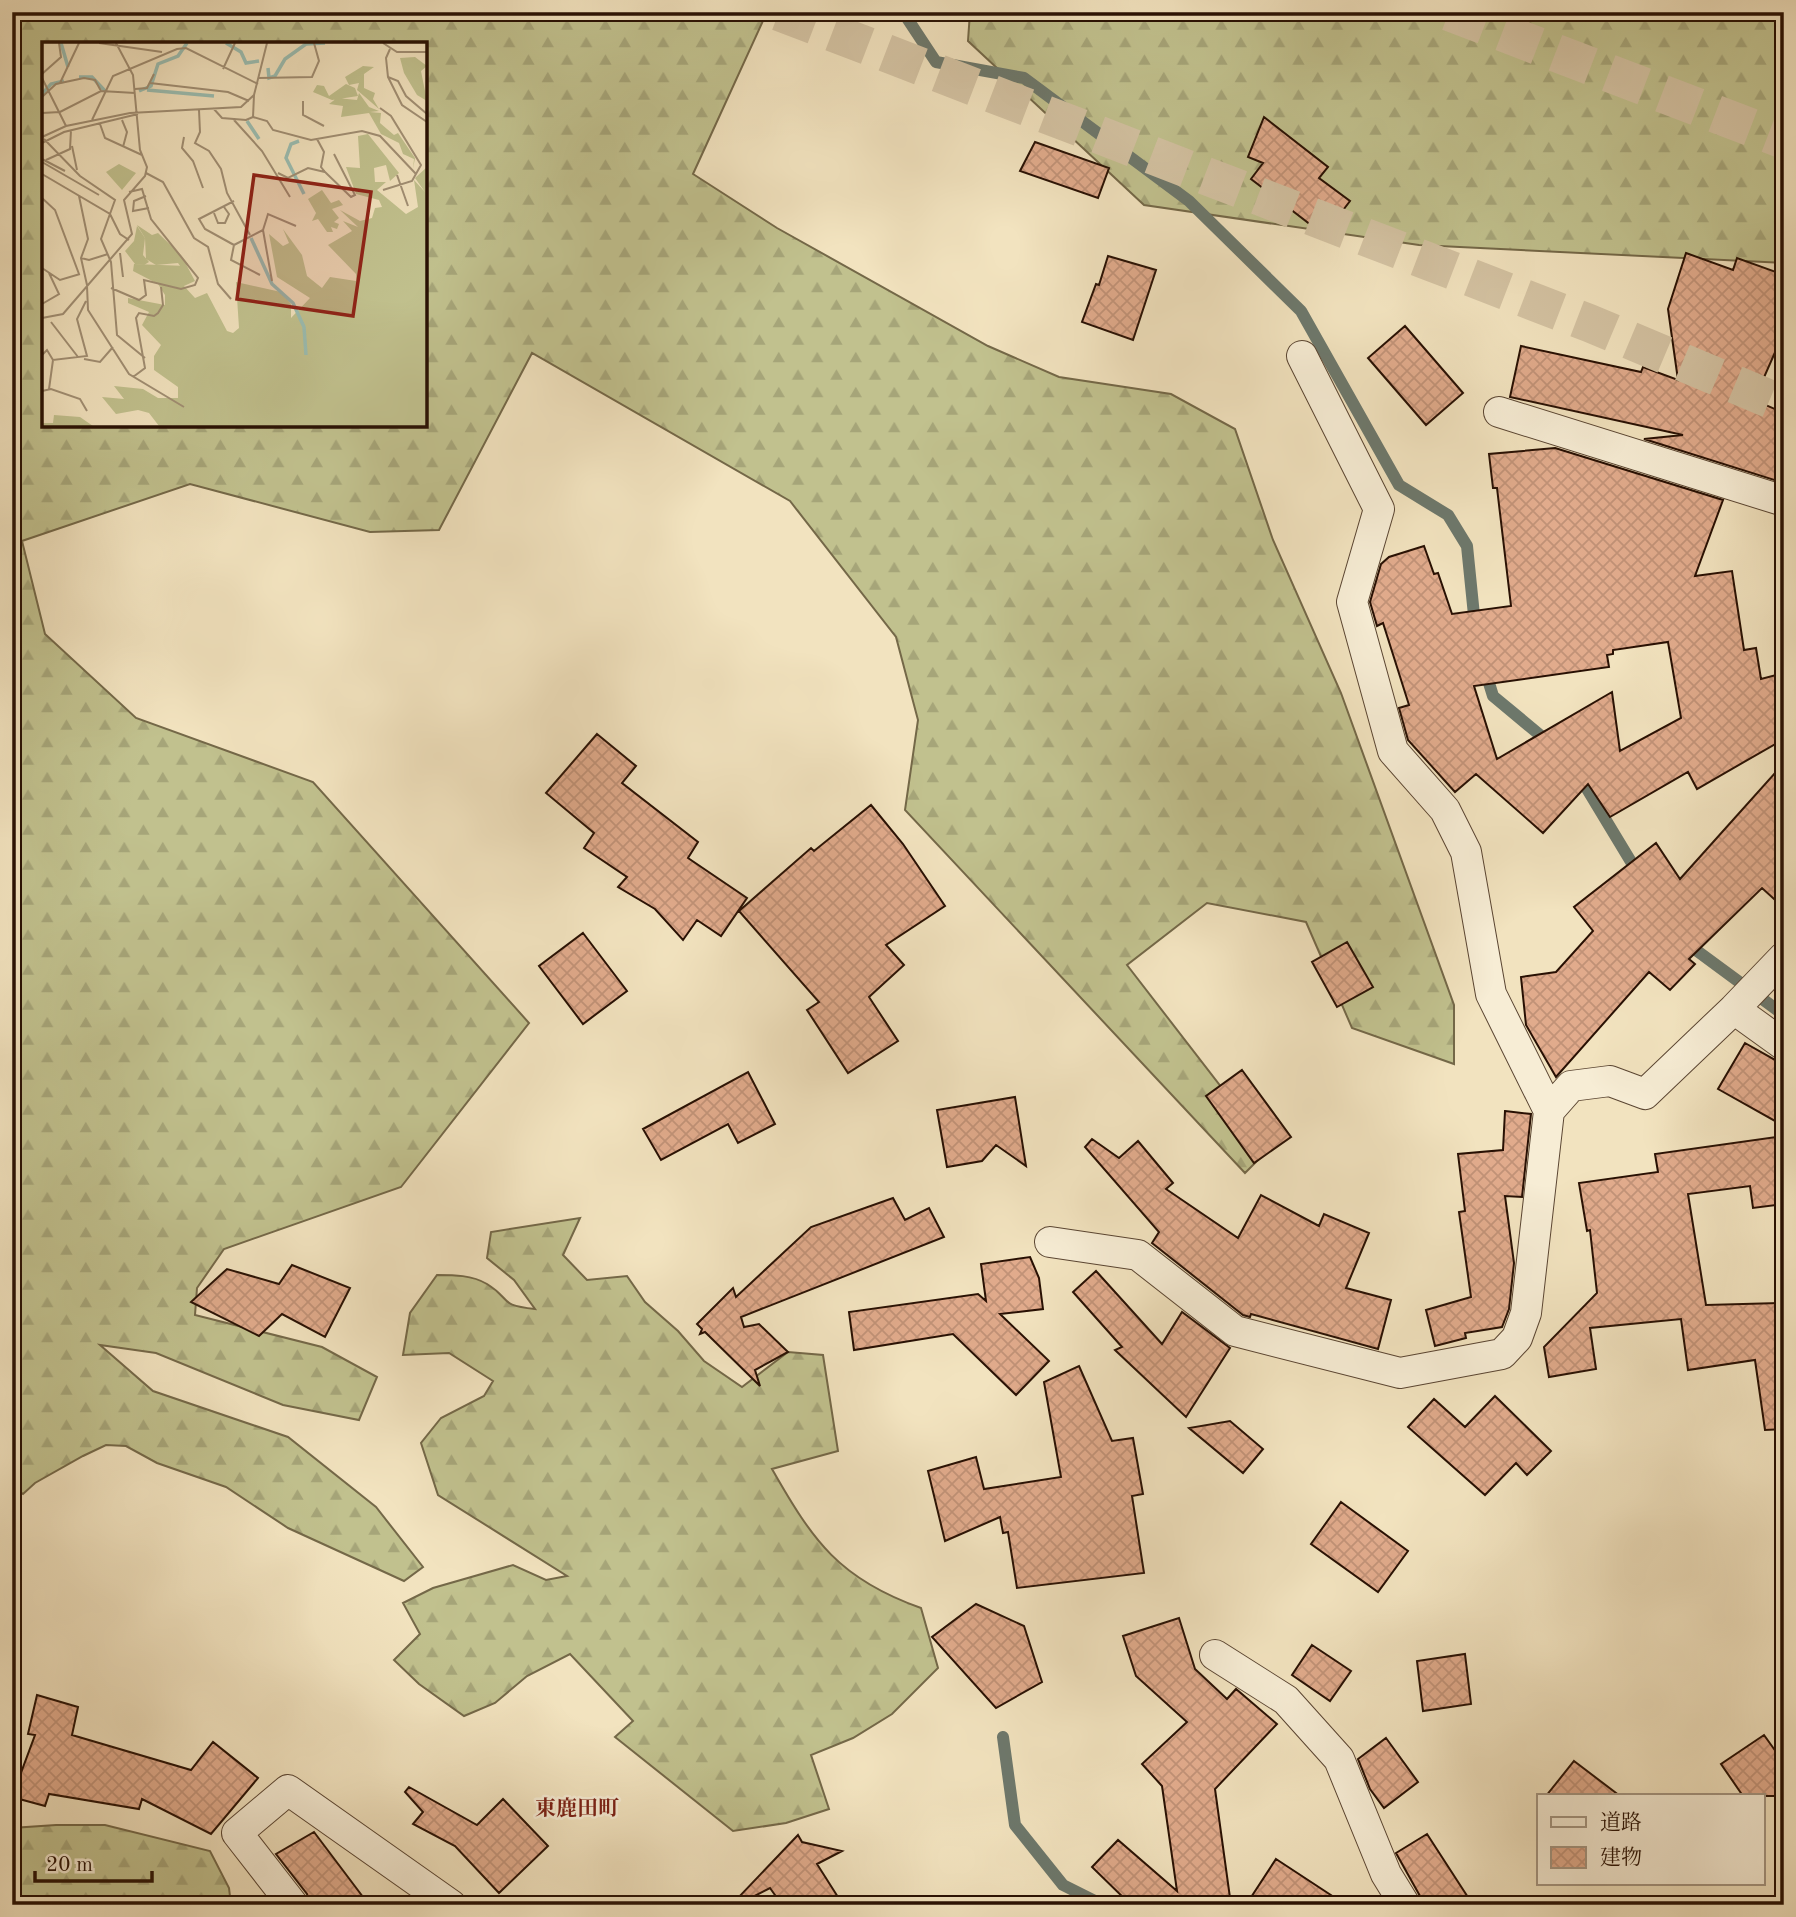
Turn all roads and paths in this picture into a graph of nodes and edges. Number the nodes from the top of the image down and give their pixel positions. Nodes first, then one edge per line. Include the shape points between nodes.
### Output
1 (1302, 356) dead end
2 (1499, 412) dead end
3 (1784, 500) edge
4 (1784, 957) edge
5 (1734, 1009) junction
6 (1784, 1045) edge
7 (1549, 1111) junction
8 (1050, 1242) dead end
9 (1215, 1655) dead end
10 (293, 1905) edge
11 (451, 1905) edge
12 (1405, 1905) edge

1 - 7 street via 1379,509 1352,602 1393,751 1445,810 1466,852 1491,994
2 - 3 street
4 - 5 street
5 - 6 street
5 - 7 street via 1644,1094 1610,1081 1571,1086
7 - 8 street via 1526,1314 1517,1338 1502,1354 1400,1373 1387,1370 1235,1331 1138,1255
9 - 12 street via 1286,1700 1339,1759 1386,1874
10 - 11 street via 237,1833 288,1790

